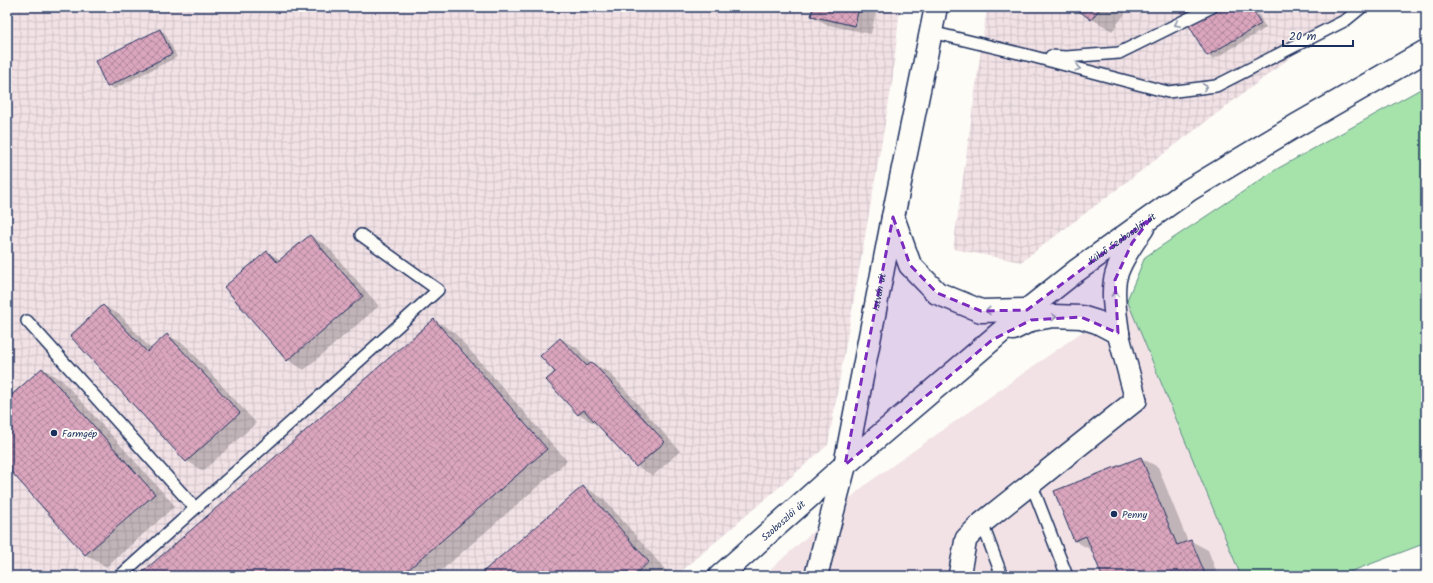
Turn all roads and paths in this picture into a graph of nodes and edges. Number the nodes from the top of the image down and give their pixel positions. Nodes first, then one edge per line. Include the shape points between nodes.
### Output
1 (936, 7) edge
2 (1212, 7) edge
3 (1362, 7) edge
4 (931, 32) junction
5 (1426, 51) edge
6 (1027, 55) junction
7 (893, 217) junction
8 (1151, 218) junction
9 (361, 235) dead end
10 (1027, 310) junction
11 (27, 321) dead end
12 (1118, 333) junction
13 (992, 340) junction
14 (845, 465) junction
15 (1031, 483) junction
16 (195, 508) junction
17 (982, 523) junction
18 (120, 576) edge
19 (720, 576) edge
20 (816, 576) edge
21 (959, 576) edge
22 (1002, 576) edge
23 (1067, 576) edge

1 - 4 main road, István út
2 -> 6 lane via 1119,53 1066,57
6 -> 3 lane via 1168,92 1216,86 1346,20
4 - 6 lane
4 - 7 main road, István út
5 - 8 main road, Külső Szoboszlói út via 1189,190
10 -> 7 main road via 981,311 937,293 910,265
7 - 14 main road, István út
8 - 10 main road, Külső Szoboszlói út via 1076,271
12 -> 8 main road via 1114,305 1115,280 1132,243
9 - 16 lane via 438,290
10 - 13 main road, Külső Szoboszlói út
11 - 16 lane
13 -> 12 main road via 1031,320 1053,316 1081,317
12 - 15 street via 1136,400
13 - 14 main road, Külső Szoboszlói út
14 - 19 main road, Szoboszlói út
14 - 20 main road, István út
15 - 17 street
15 - 23 lane
16 - 18 lane
17 - 21 street via 966,539
17 - 22 lane

